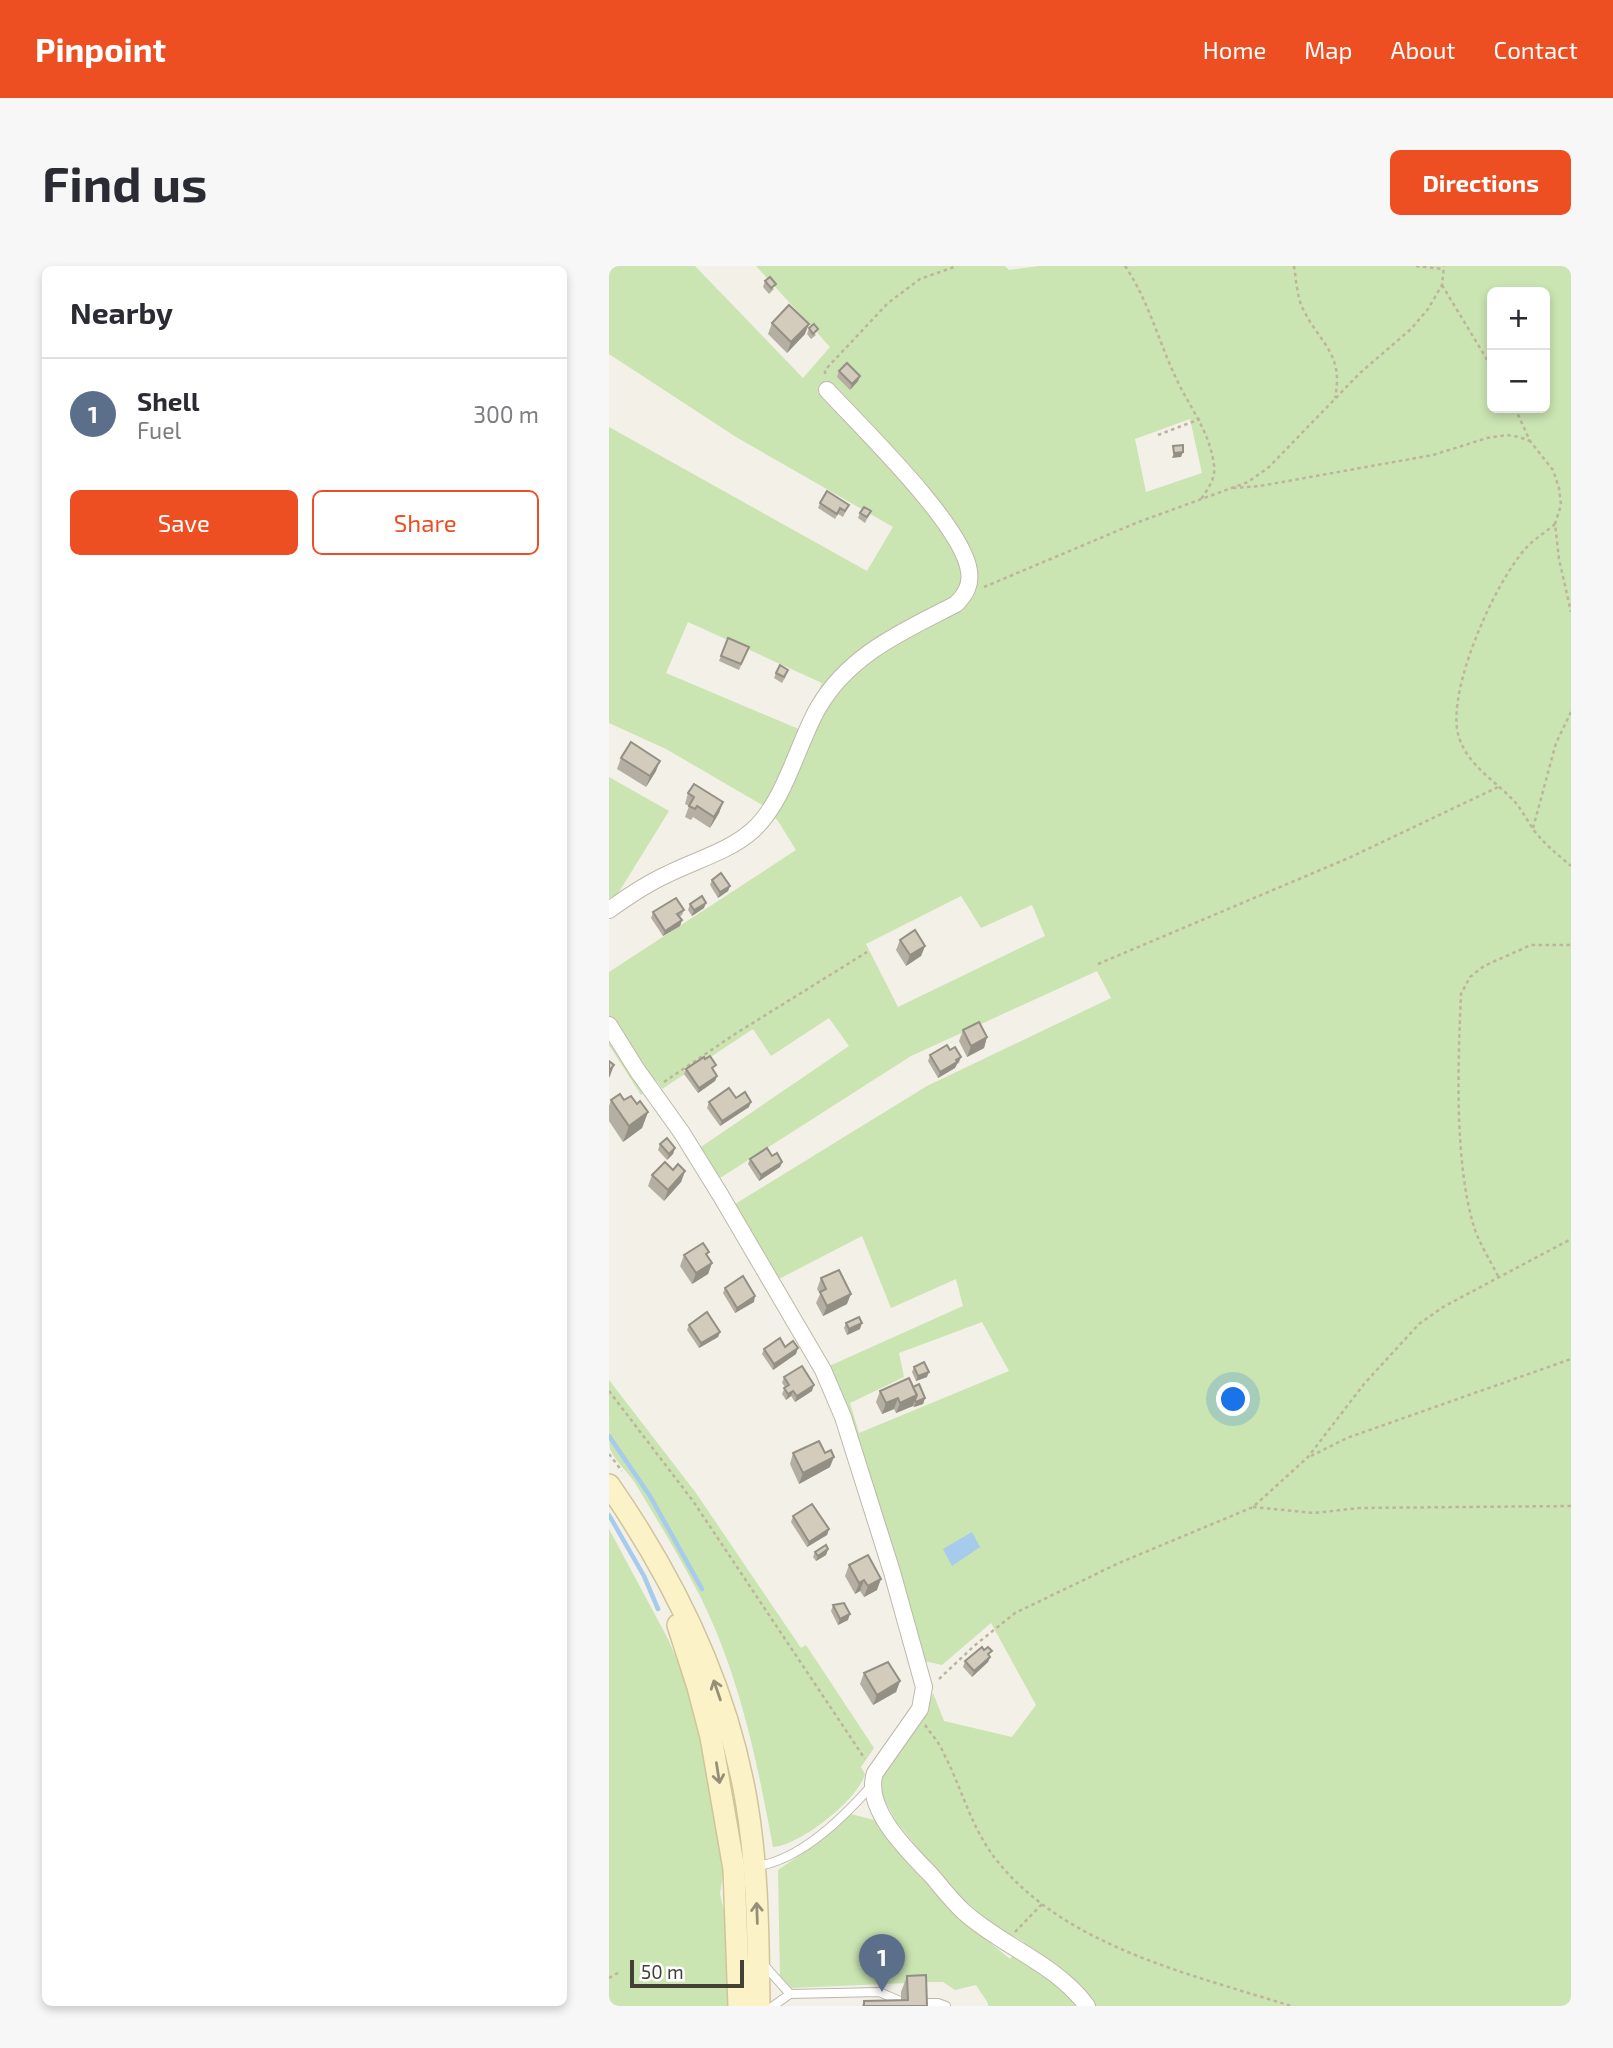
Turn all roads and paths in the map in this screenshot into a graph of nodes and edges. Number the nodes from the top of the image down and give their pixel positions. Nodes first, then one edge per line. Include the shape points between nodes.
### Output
1 (957, 266) edge
2 (1125, 266) edge
3 (1294, 266) edge
4 (1416, 266) edge
5 (1444, 268) edge
6 (1442, 285) junction
7 (1487, 360) edge
8 (827, 390) joint
9 (1334, 399) junction
10 (1517, 413) edge
11 (1200, 419) junction
12 (1158, 435) dead end
13 (1530, 441) junction
14 (1230, 489) junction
15 (1201, 499) junction
16 (1555, 524) junction
17 (966, 595) junction
18 (1571, 612) edge
19 (1571, 712) edge
20 (1498, 787) junction
21 (1533, 828) junction
22 (1571, 866) edge
23 (609, 910) edge
24 (1571, 945) edge
25 (867, 952) dead end
26 (1098, 964) dead end
27 (609, 1025) edge
28 (653, 1090) junction
29 (1571, 1239) edge
30 (1498, 1277) junction
31 (1571, 1359) edge
32 (609, 1391) edge
33 (1308, 1457) junction
34 (609, 1485) edge
35 (1571, 1506) edge
36 (1253, 1507) junction
37 (658, 1567) junction
38 (924, 1694) junction
39 (917, 1714) junction
40 (874, 1779) junction
41 (754, 1867) junction
42 (1042, 1904) junction
43 (1006, 1942) junction
44 (758, 1958) junction
45 (621, 1971) dead end
46 (609, 1978) edge
47 (790, 1994) junction
48 (810, 1995) junction
49 (900, 2004) edge
50 (739, 2006) edge
51 (759, 2006) edge
52 (773, 2006) edge
53 (811, 2006) edge
54 (946, 2006) edge
55 (1087, 2006) edge
56 (1291, 2006) edge

1 - 8 path via 920,279 888,303 825,370
2 - 11 path via 1150,311 1181,389
3 - 9 path via 1301,306 1336,363 1339,379
4 - 5 path
5 - 6 path
6 - 7 path
6 - 9 path via 1411,329
8 - 17 street via 930,502 964,555 969,568
9 - 14 path via 1269,467
10 - 13 path
11 - 12 path
11 - 15 path via 1215,468
13 - 14 path via 1507,435 1487,438 1433,454
13 - 16 path via 1553,470 1559,488 1562,505
14 - 15 path
15 - 17 path
16 - 18 path
16 - 20 path via 1526,548 1509,573 1474,637 1461,681 1458,734 1466,754
17 - 23 street via 869,652 838,679 818,708 769,810 754,829
19 - 21 path via 1556,743
20 - 21 path
20 - 26 path via 1351,856
21 - 22 path
24 - 30 path via 1531,945 1469,976 1461,994 1464,1177 1475,1228
25 - 28 path
27 - 28 street
28 - 38 street via 721,1196 835,1394 892,1572
29 - 30 path
30 - 33 path via 1419,1324 1364,1384
31 - 33 path via 1347,1438
32 - 40 path via 700,1511
33 - 36 path
34 - 37 main road
35 - 36 path via 1359,1508 1314,1513
36 - 38 path via 1015,1613
41 -> 37 main road via 746,1799 723,1707 686,1612
37 -> 50 main road via 698,1687 717,1763 734,1869
38 - 39 street
39 - 40 street
39 - 42 path via 943,1749 978,1832 997,1861
40 - 41 lane via 847,1813 790,1855
40 - 43 street via 877,1804 900,1842 964,1912
44 -> 41 main road
42 - 43 path
42 - 56 path via 1085,1933 1174,1969
43 - 55 street via 1038,1961
44 - 47 lane
44 - 51 main road
45 - 46 path
47 - 48 lane
47 - 52 lane
48 - 49 lane via 879,1993
48 - 53 lane
49 - 54 lane

